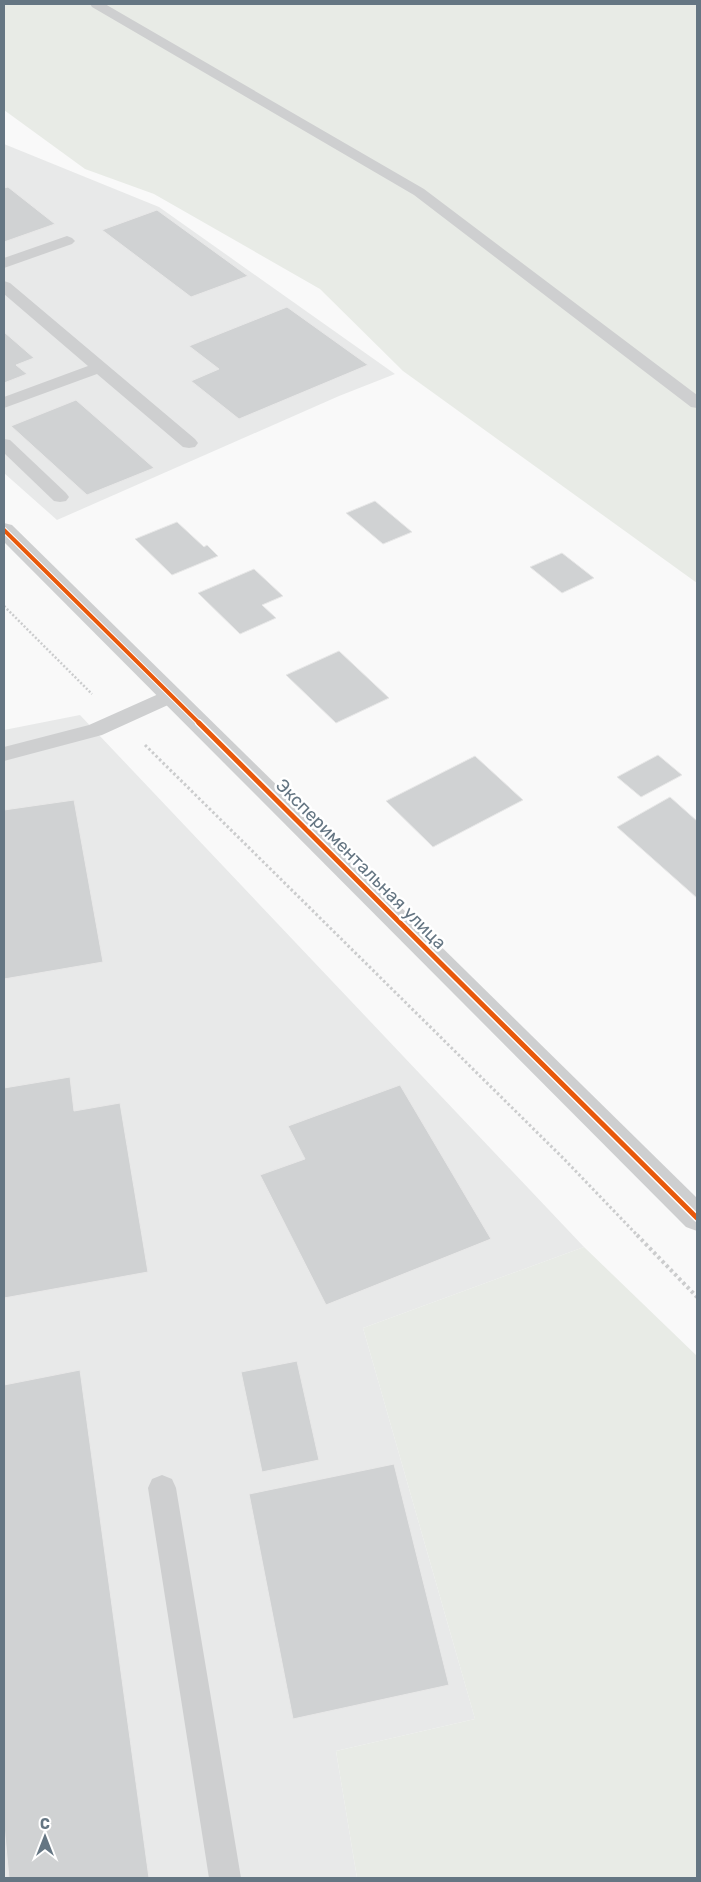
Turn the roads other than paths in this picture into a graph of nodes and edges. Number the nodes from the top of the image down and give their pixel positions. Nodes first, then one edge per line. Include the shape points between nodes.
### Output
1 (96, 4) edge
2 (67, 240) dead end
3 (4, 263) edge
4 (4, 286) edge
5 (99, 367) junction
6 (4, 403) edge
7 (697, 403) edge
8 (189, 443) dead end
9 (4, 444) edge
10 (60, 497) dead end
11 (4, 530) edge
12 (172, 695) junction
13 (4, 754) edge
14 (697, 1218) edge
15 (162, 1488) dead end
16 (225, 1878) edge

1 - 7 lane via 419,192
2 - 3 lane
4 - 5 lane
5 - 6 lane
5 - 8 lane
9 - 10 lane
11 - 12 street, Экспериментальная улица
12 - 13 lane via 95,730
12 - 14 street, Экспериментальная улица
15 - 16 lane

